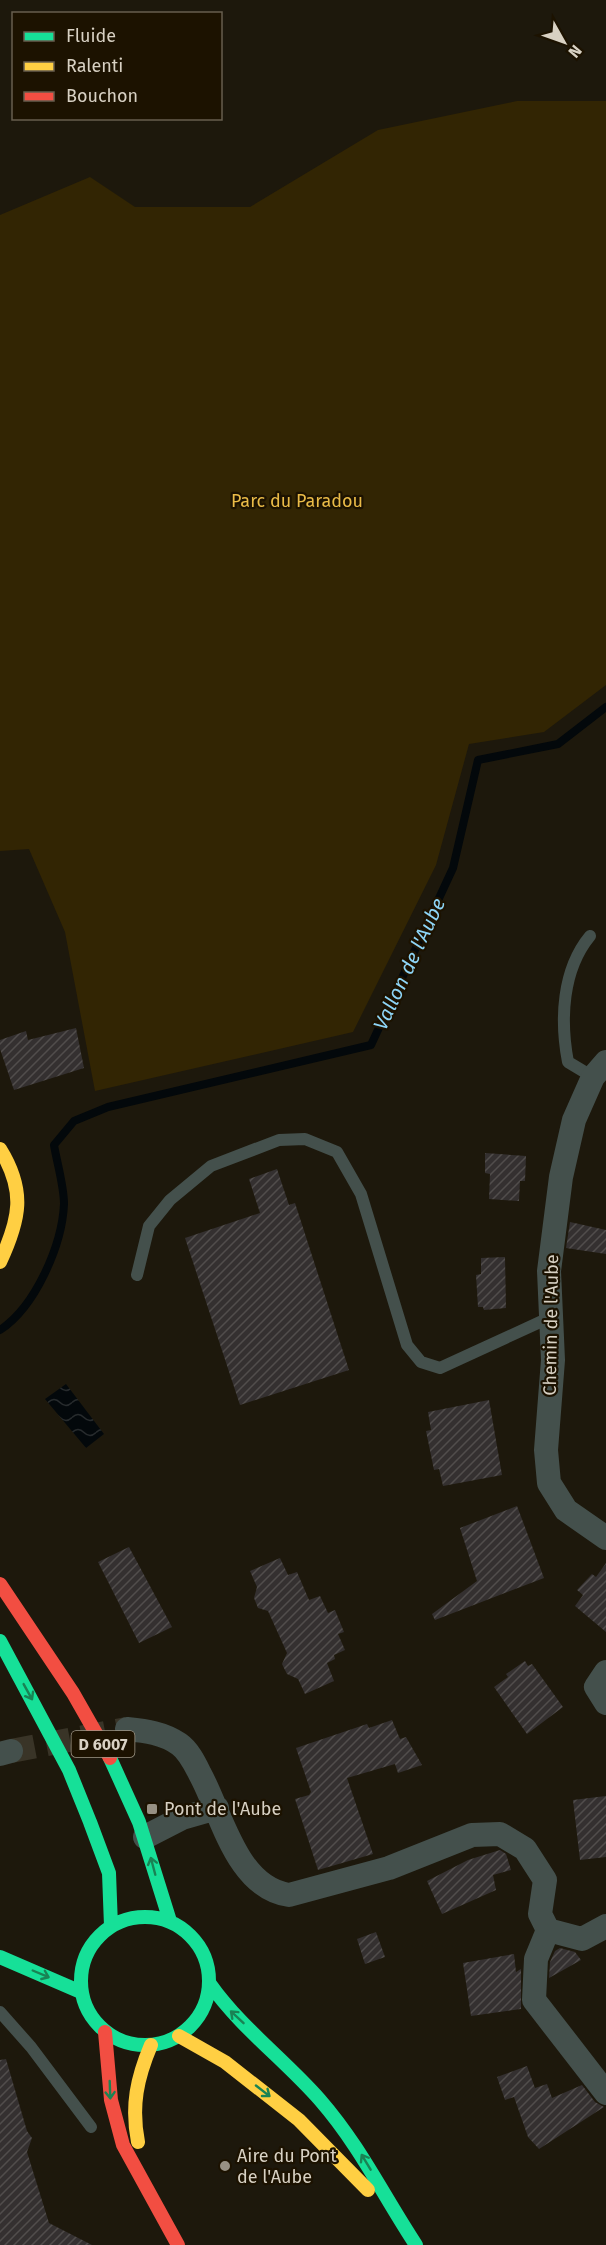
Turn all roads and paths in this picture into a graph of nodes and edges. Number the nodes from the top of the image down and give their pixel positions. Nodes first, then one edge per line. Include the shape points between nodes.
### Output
1 (590, 936) dead end
2 (599, 1069) edge
3 (0, 1149) edge
4 (0, 1262) edge
5 (137, 1275) dead end
6 (551, 1317) junction
7 (606, 1538) edge
8 (3, 1579) edge
9 (0, 1641) edge
10 (606, 1672) edge
11 (606, 1703) edge
12 (127, 1729) tunnel mouth
13 (217, 1808) junction
14 (145, 1837) junction
15 (170, 1921) junction
16 (111, 1926) junction
17 (606, 1926) edge
18 (548, 1930) junction
19 (0, 1957) edge
20 (210, 1984) junction
21 (81, 1992) junction
22 (0, 2012) edge
23 (105, 2032) junction
24 (179, 2036) junction
25 (151, 2045) junction
26 (606, 2093) edge
27 (91, 2127) dead end
28 (149, 2187) junction
29 (394, 2213) junction
30 (178, 2245) edge
31 (416, 2245) edge

1 - 2 lane via 578,951 569,976 563,1033 568,1062
2 - 6 street, Chemin de l'Aube via 574,1120 561,1177 549,1271
3 - 4 main road via 12,1166 19,1190 18,1214
5 - 6 lane via 149,1226 170,1200 211,1166 279,1140 305,1139 338,1152 362,1194 407,1346 421,1362 440,1368
6 - 7 street, Chemin de l'Aube via 553,1360 546,1450 549,1484 566,1510
8 - 14 main road, D 6007 via 110,1758
9 -> 16 main road, D 6007 via 69,1770 90,1822 109,1873
10 - 11 street via 596,1687
12 - 13 street via 155,1733 181,1746
13 - 14 street via 182,1818
13 - 18 street via 243,1863 265,1887 289,1895 389,1868 472,1834 500,1834 525,1849 545,1880 540,1914
15 -> 14 main road, D 6007
15 - 16 main road via 140,1917
15 - 20 main road via 197,1942 207,1962
16 - 21 main road via 86,1954
17 - 18 street via 582,1939
18 - 26 street via 536,1959 534,2000
19 -> 21 main road
20 - 24 main road via 200,2016
29 -> 20 main road via 364,2157 320,2100 223,2004
21 - 23 main road via 89,2014
22 - 27 lane
23 - 25 main road via 127,2043
23 -> 28 main road via 114,2111 123,2145
24 - 25 main road
24 -> 29 main road via 225,2062 299,2120
25 - 28 main road via 131,2110
28 - 30 main road
29 - 31 main road

